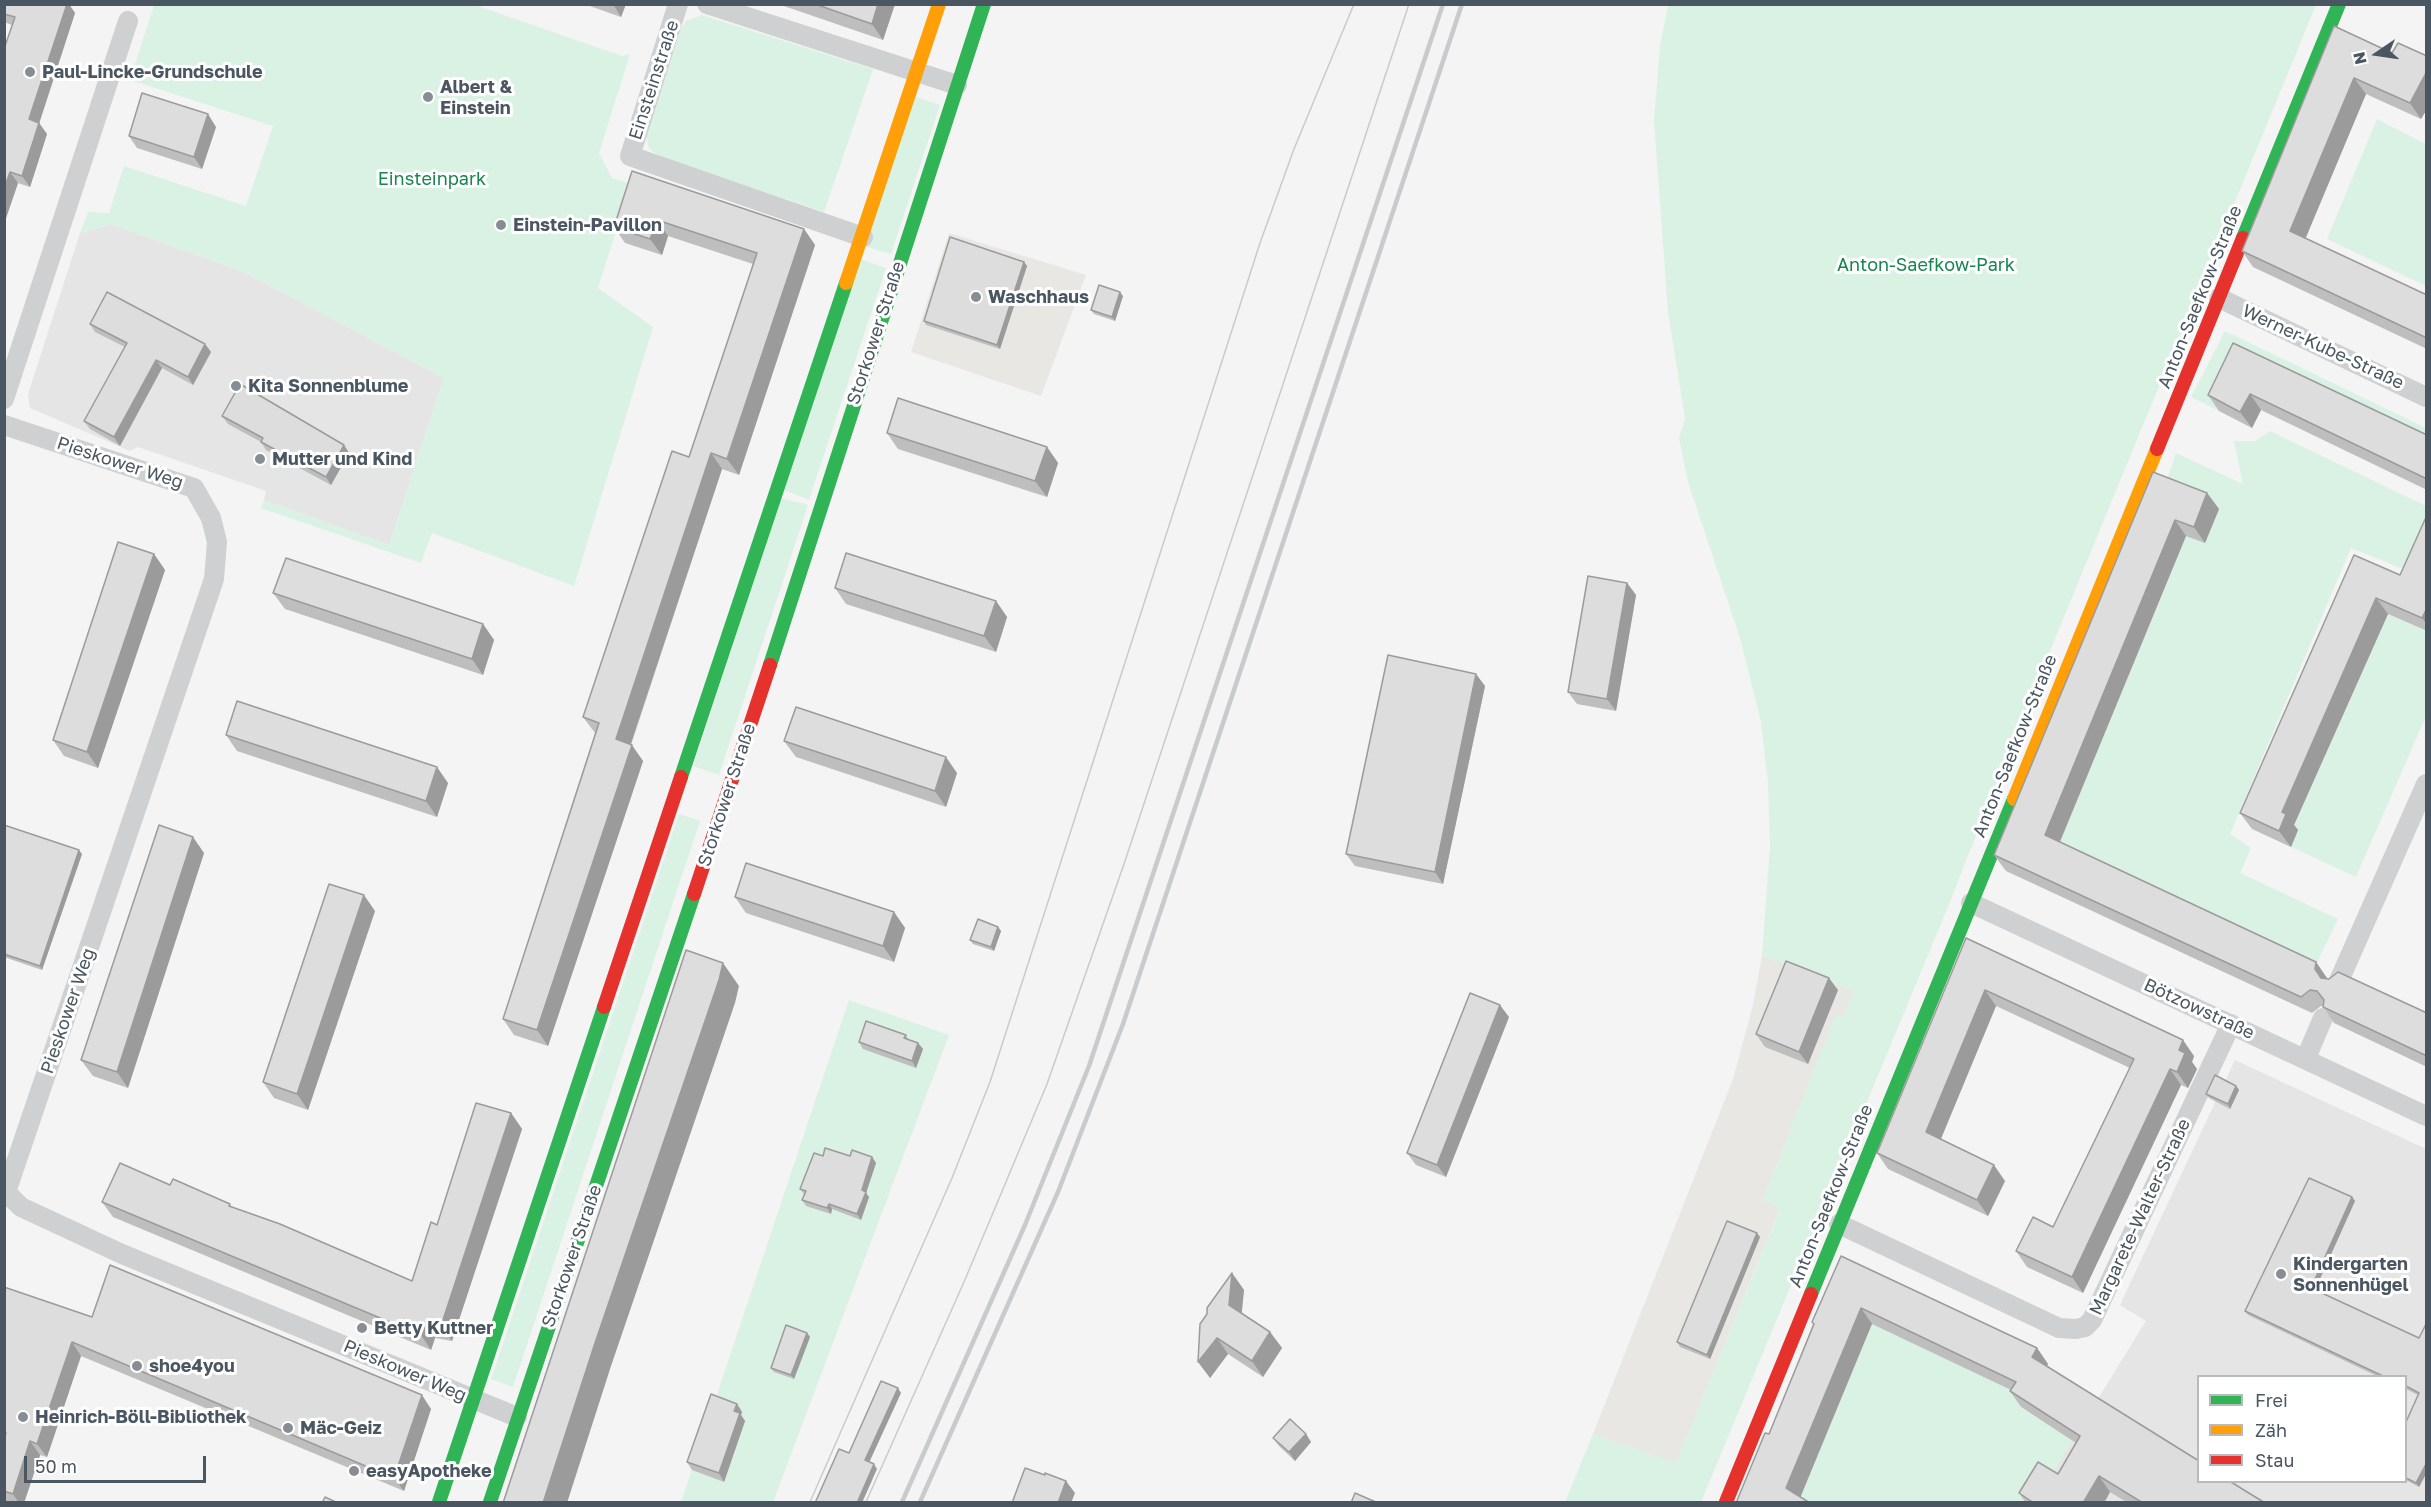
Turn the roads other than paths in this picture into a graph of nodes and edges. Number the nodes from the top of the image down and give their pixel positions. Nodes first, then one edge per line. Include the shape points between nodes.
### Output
1 (678, 4) edge
2 (707, 4) edge
3 (939, 4) edge
4 (984, 4) edge
5 (2339, 4) edge
6 (128, 21) dead end
7 (917, 75) junction
8 (957, 86) junction
9 (863, 237) junction
10 (2219, 298) junction
11 (2427, 397) edge
12 (4, 399) edge
13 (4, 425) edge
14 (2427, 784) edge
15 (1971, 903) junction
16 (2338, 983) edge
17 (2323, 1018) edge
18 (2231, 1024) junction
19 (2306, 1058) junction
20 (2427, 1116) edge
21 (1839, 1224) junction
22 (474, 1400) junction
23 (517, 1417) junction
24 (439, 1503) edge
25 (490, 1503) edge
26 (1726, 1503) edge

1 - 9 street, Einsteinstraße via 630,156
2 - 7 street
3 - 7 street
4 - 8 street, Storkower Straße
5 - 10 street, Anton-Saefkow-Straße
6 - 12 street
7 - 8 street
7 - 9 street
8 - 23 street, Storkower Straße via 734,775
9 - 22 street
10 - 11 street, Werner-Kube-Straße
10 - 15 street, Anton-Saefkow-Straße
13 - 22 street, Pieskower Weg via 194,488 211,518 217,542 214,579 6,1192 21,1207 122,1254
14 - 16 street
15 - 18 street, Bötzowstraße
15 - 21 street, Anton-Saefkow-Straße
17 - 19 street
18 - 19 street, Bötzowstraße
18 - 21 street, Margarete-Walter-Straße via 2092,1320 2085,1327 2060,1328
19 - 20 street, Bötzowstraße
21 - 26 street, Anton-Saefkow-Straße
22 - 23 street, Pieskower Weg
22 - 24 street
23 - 25 street, Storkower Straße

